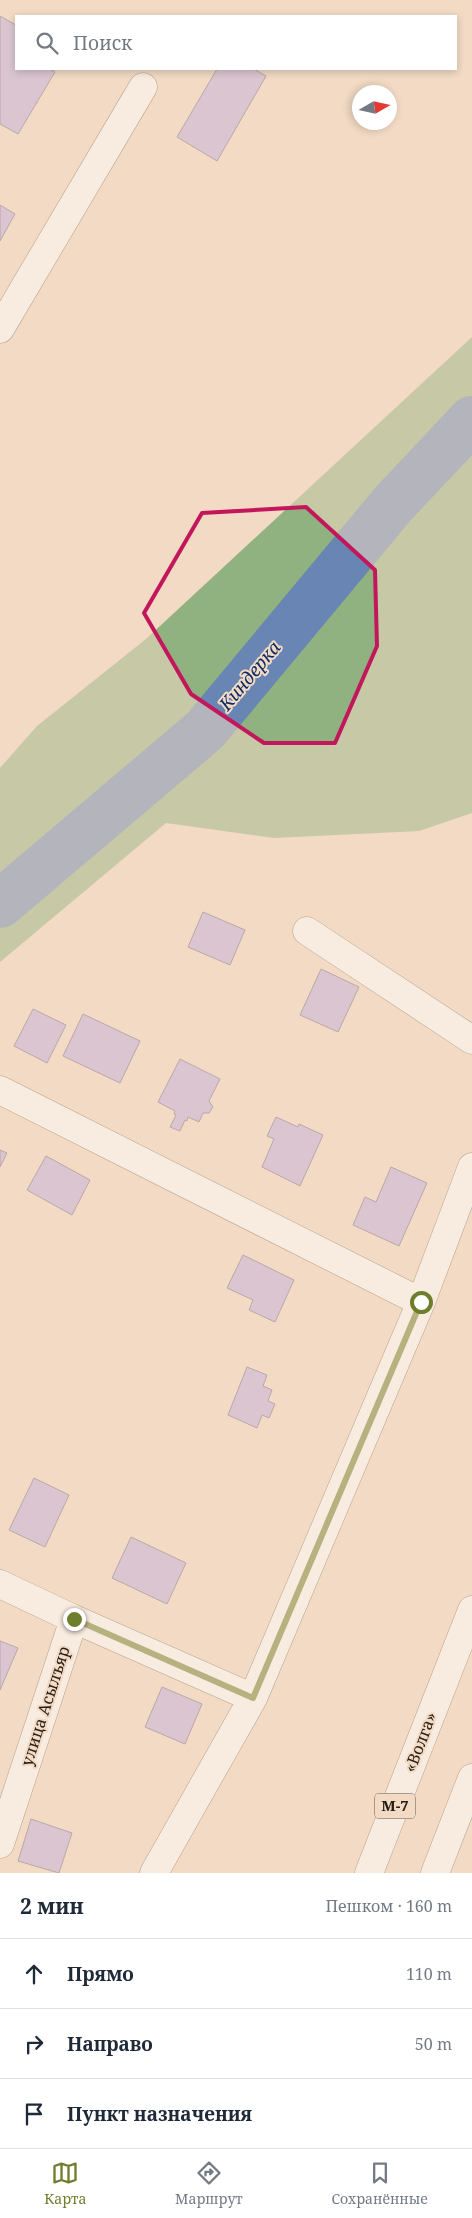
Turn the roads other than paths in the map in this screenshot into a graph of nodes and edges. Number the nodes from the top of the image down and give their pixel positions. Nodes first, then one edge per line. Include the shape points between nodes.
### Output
1 (144, 87) dead end
2 (0, 328) edge
3 (308, 932) dead end
4 (472, 1040) edge
5 (0, 1090) edge
6 (472, 1167) edge
7 (421, 1302) junction
8 (0, 1584) edge
9 (472, 1610) edge
10 (74, 1619) junction
11 (253, 1698) junction
12 (472, 1778) edge
13 (0, 1844) edge
14 (154, 1873) edge
15 (369, 1873) edge
16 (435, 1873) edge

1 - 2 main road
3 - 4 main road
5 - 7 main road
6 - 7 main road
7 - 11 main road
8 - 10 main road
9 - 15 main road, «Волга» / М-7
10 - 11 main road
10 - 13 main road, улица Асылъяр
11 - 14 main road
12 - 16 main road

